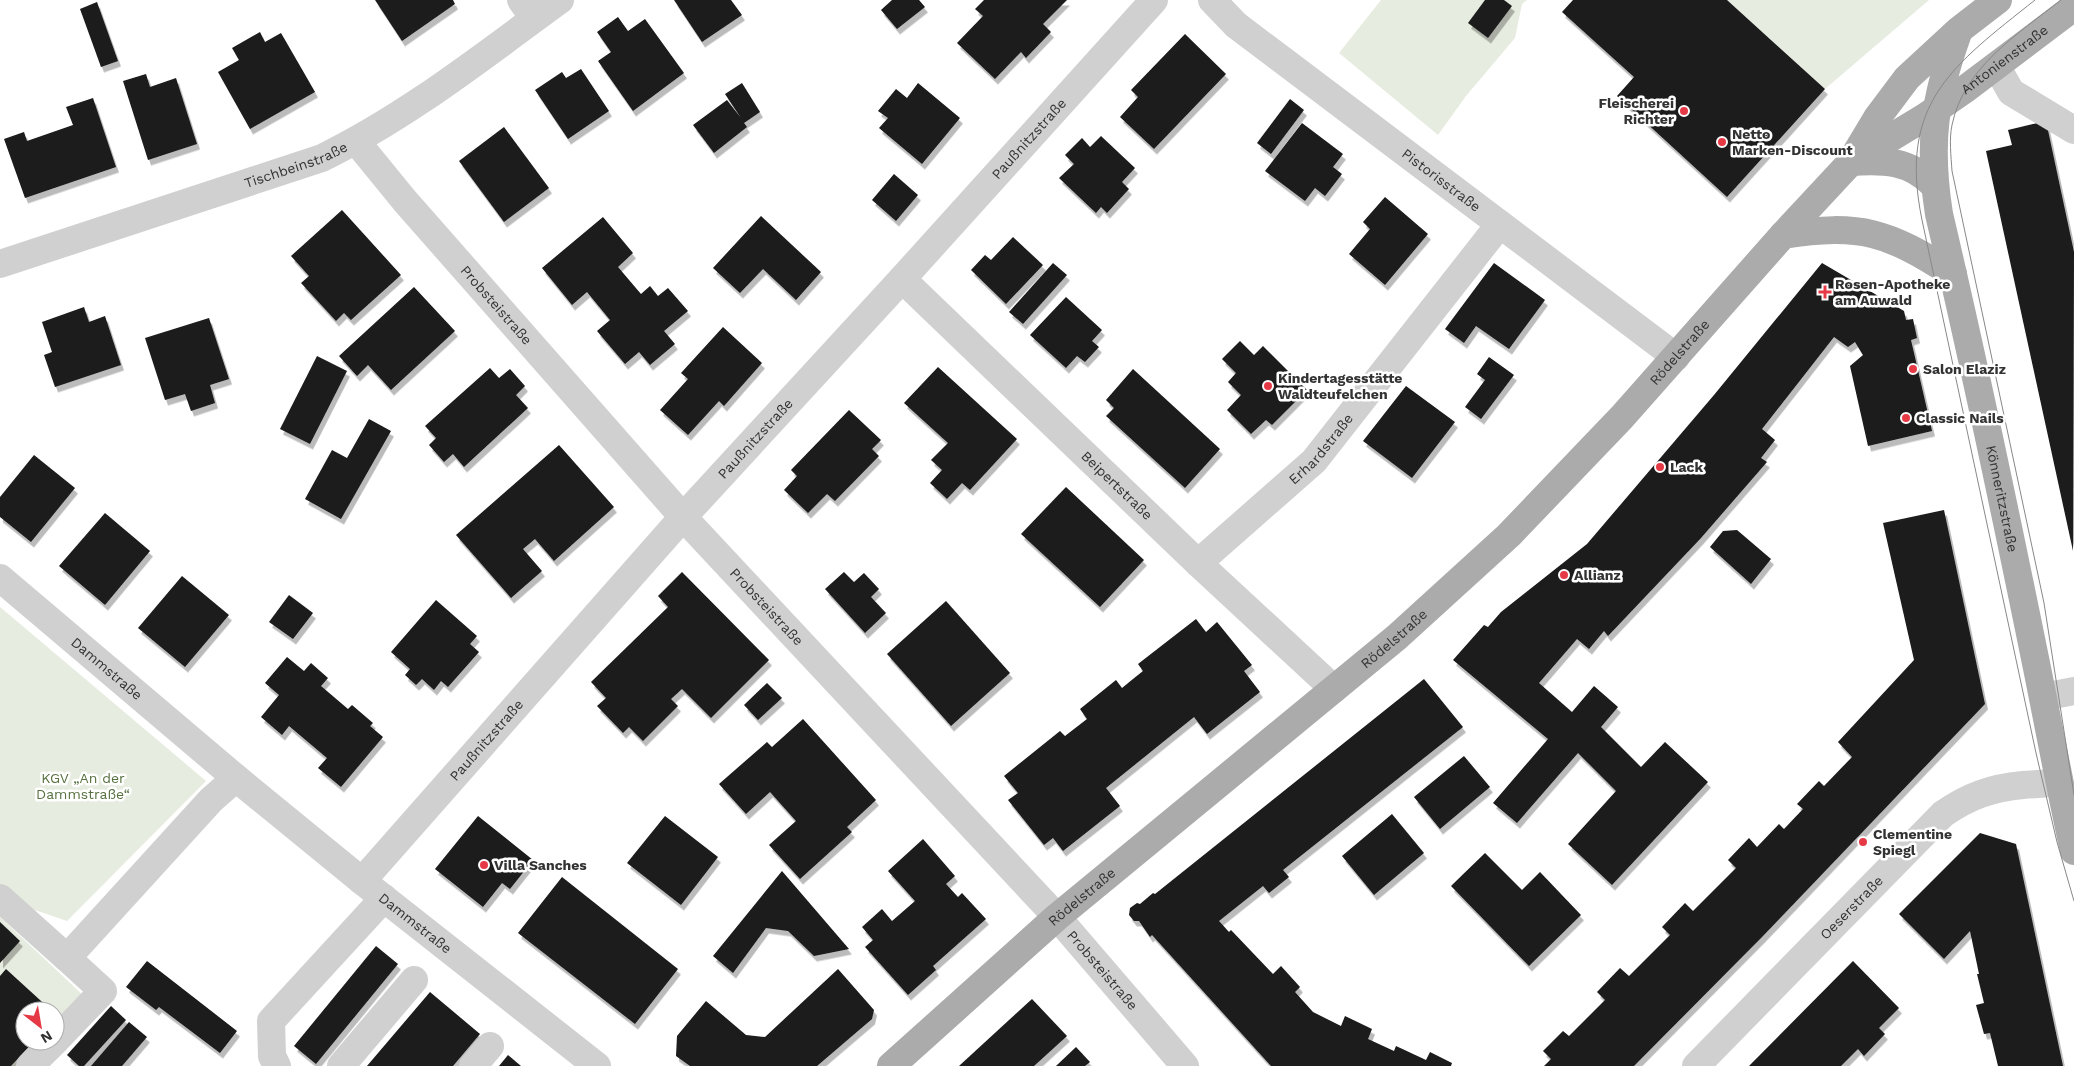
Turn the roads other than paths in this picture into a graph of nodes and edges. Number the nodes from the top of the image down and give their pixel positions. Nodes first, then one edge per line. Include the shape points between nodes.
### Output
1 (560, 0) edge
2 (1154, 0) edge
3 (1212, 0) edge
4 (1998, 0) edge
5 (2074, 7) edge
6 (528, 9) edge
7 (1959, 30) junction
8 (1997, 66) junction
9 (1935, 110) junction
10 (2074, 130) edge
11 (356, 142) junction
12 (1851, 162) junction
13 (1934, 185) junction
14 (1500, 224) junction
15 (1783, 235) junction
16 (0, 264) edge
17 (1953, 274) junction
18 (902, 279) junction
19 (1676, 357) junction
20 (683, 517) junction
21 (1198, 563) junction
22 (0, 578) edge
23 (1334, 689) junction
24 (2074, 692) edge
25 (2043, 698) junction
26 (236, 778) junction
27 (2058, 782) junction
28 (2074, 852) edge
29 (362, 881) junction
30 (0, 898) edge
31 (384, 898) junction
32 (1057, 917) junction
33 (67, 958) junction
34 (414, 980) dead end
35 (65, 1031) edge
36 (45, 1051) edge
37 (30, 1066) edge
38 (277, 1066) edge
39 (341, 1066) edge
40 (597, 1066) edge
41 (891, 1066) edge
42 (1185, 1066) edge
43 (1696, 1066) edge

1 - 6 street, Tischbeinstraße
2 - 18 street, Paußnitzstraße
3 - 14 street, Pistorisstraße via 1236,25
4 - 7 main road
5 - 8 main road, Antonienstraße
6 - 11 street, Tischbeinstraße via 402,114
7 - 9 main road, Könneritzstraße
7 - 12 main road, Rödelstraße via 1907,78 1877,118
8 - 9 main road, Antonienstraße
8 - 10 street via 2011,92
9 - 12 main road, Rödelstraße
9 - 13 main road, Könneritzstraße
11 - 16 street, Tischbeinstraße via 322,158
11 - 20 street, Probsteistraße
12 - 13 main road via 1877,160 1898,164 1915,170
12 - 15 main road, Rödelstraße
13 - 17 main road, Könneritzstraße
14 - 19 street, Pistorisstraße
14 - 21 street, Erhardstraße via 1314,461
15 - 17 main road via 1844,229 1877,234 1909,248
15 - 19 main road, Rödelstraße
17 - 25 main road, Könneritzstraße
18 - 20 street, Paußnitzstraße
18 - 21 street, Beipertstraße
19 - 23 main road, Rödelstraße via 1509,535 1430,608
20 - 29 street, Paußnitzstraße
20 - 32 street, Probsteistraße
21 - 23 street, Beipertstraße
22 - 26 street, Dammstraße
23 - 32 main road, Rödelstraße
24 - 25 street
25 - 27 main road, Könneritzstraße
26 - 29 street, Dammstraße
26 - 33 street
27 - 28 main road, Könneritzstraße
27 - 43 street, Oeserstraße via 1978,793 1943,814
29 - 31 street, Dammstraße
30 - 33 street
31 - 38 street via 271,1021 272,1056
31 - 40 street, Dammstraße
32 - 41 main road, Rödelstraße
32 - 42 street, Probsteistraße
33 - 35 street via 103,991
34 - 39 street
36 - 37 street

